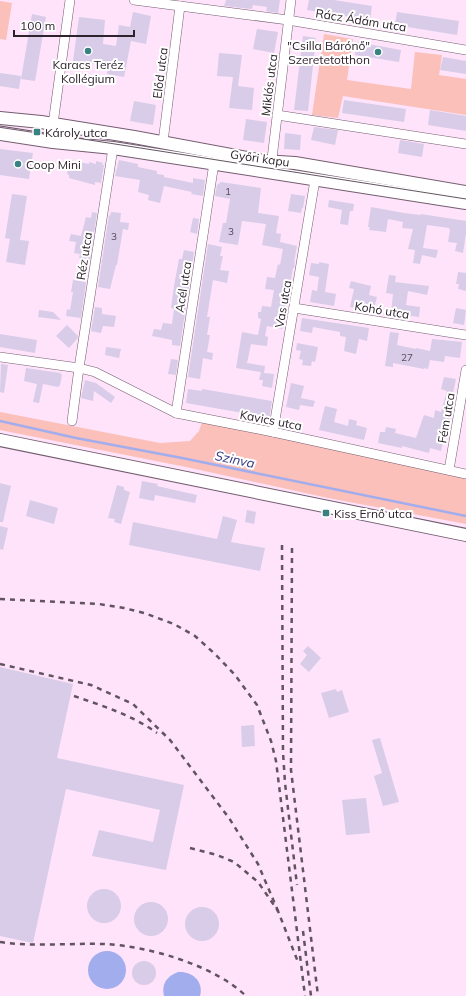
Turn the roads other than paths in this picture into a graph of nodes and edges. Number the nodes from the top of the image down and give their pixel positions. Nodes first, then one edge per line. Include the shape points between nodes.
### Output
1 (70, 0) edge
2 (134, 0) edge
3 (291, 0) edge
4 (180, 6) junction
5 (288, 20) junction
6 (466, 50) edge
7 (277, 115) junction
8 (0, 118) edge
9 (53, 124) junction
10 (0, 134) edge
11 (163, 142) junction
12 (466, 144) edge
13 (113, 148) junction
14 (214, 164) junction
15 (271, 167) junction
16 (315, 180) junction
17 (466, 192) edge
18 (466, 203) edge
19 (294, 308) junction
20 (466, 335) edge
21 (0, 357) edge
22 (79, 368) junction
23 (466, 370) edge
24 (176, 414) junction
25 (72, 421) dead end
26 (273, 432) junction
27 (0, 440) edge
28 (449, 470) junction
29 (466, 474) edge
30 (466, 535) edge

1 - 9 street
2 - 4 street, Rácz Ádám utca
3 - 5 street, Miklós utca
4 - 5 street, Rácz Ádám utca
4 - 11 street, Előd utca
5 - 6 street, Rácz Ádám utca
5 - 7 street, Miklós utca
7 - 12 street
7 - 15 street, Miklós utca
8 - 9 street, Győri kapu
9 - 11 street, Győri kapu
10 - 13 street, Győri kapu
11 - 15 street, Győri kapu
13 - 14 street, Győri kapu
13 - 22 street, Réz utca
14 - 15 street, Győri kapu
14 - 24 street, Acél utca
15 - 16 street, Győri kapu
15 - 17 street, Győri kapu via 295,163
16 - 18 street, Győri kapu
16 - 19 street, Vas utca
19 - 20 street, Kohó utca
19 - 26 street, Vas utca
21 - 22 street, Kavics utca
22 - 24 street, Kavics utca via 94,372
22 - 25 street, Réz utca
23 - 28 street, Fém utca
24 - 26 street, Kavics utca
26 - 28 street, Kavics utca
27 - 30 street
28 - 29 street, Kavics utca

